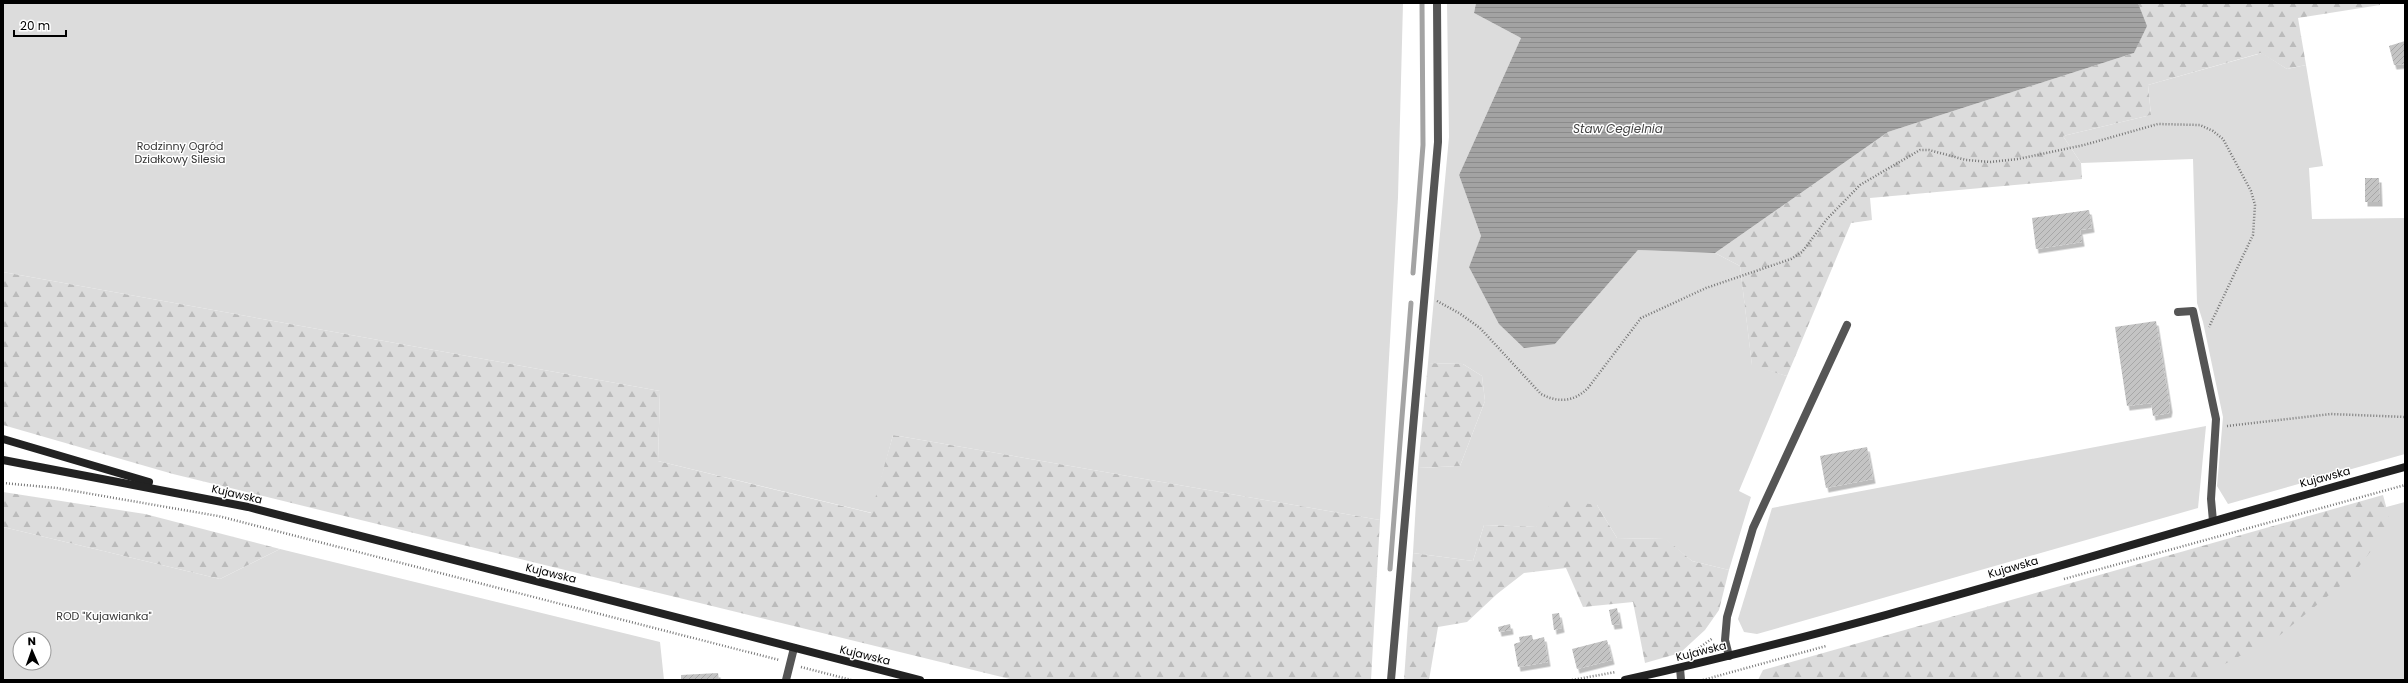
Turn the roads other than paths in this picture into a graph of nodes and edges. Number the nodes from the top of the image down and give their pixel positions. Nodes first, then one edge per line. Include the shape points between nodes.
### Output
1 (1437, 3) edge
2 (2178, 312) dead end
3 (1847, 325) dead end
4 (3, 439) edge
5 (3, 460) edge
6 (2405, 467) edge
7 (176, 492) junction
8 (2213, 521) junction
9 (794, 648) junction
10 (1729, 656) junction
11 (1680, 668) junction
12 (786, 680) edge
13 (920, 680) edge
14 (1391, 680) edge
15 (1625, 680) edge
16 (1681, 680) edge

1 - 14 street via 1438,142
2 - 8 street via 2193,311 2216,427 2210,499
3 - 10 street via 1753,528 1727,617 1725,640
4 - 7 street, Kujawska
5 - 7 street, Kujawska
6 - 8 street, Kujawska
7 - 9 street, Kujawska via 248,507
8 - 10 street, Kujawska via 1868,620
9 - 12 street
9 - 13 street, Kujawska
10 - 11 street, Kujawska
11 - 15 street, Kujawska
11 - 16 street

